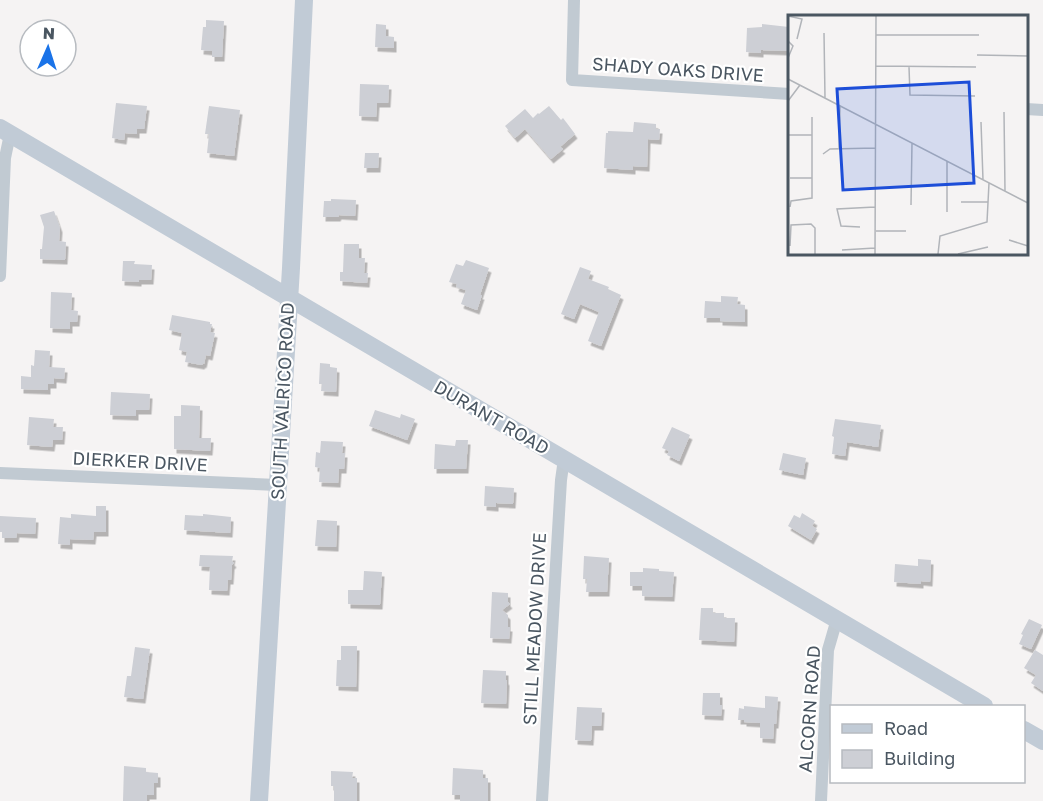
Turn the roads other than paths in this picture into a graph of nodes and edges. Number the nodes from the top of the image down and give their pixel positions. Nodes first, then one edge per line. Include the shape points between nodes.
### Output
1 (304, 0) edge
2 (574, 0) edge
3 (788, 94) edge
4 (1028, 109) edge
5 (1043, 110) edge
6 (5, 131) edge
7 (0, 276) edge
8 (288, 297) junction
9 (564, 459) junction
10 (0, 473) edge
11 (277, 485) junction
12 (837, 620) junction
13 (982, 705) edge
14 (1025, 731) edge
15 (1043, 741) edge
16 (259, 801) edge
17 (542, 801) edge
18 (821, 801) edge

1 - 8 street, SOUTH VALRICO ROAD
2 - 3 street, SHADY OAKS DRIVE via 572,80
4 - 5 street
6 - 7 street
6 - 8 street, DURANT ROAD
8 - 9 street, DURANT ROAD
8 - 11 street, SOUTH VALRICO ROAD
9 - 12 street, DURANT ROAD
9 - 17 street, STILL MEADOW DRIVE
10 - 11 street, DIERKER DRIVE
11 - 16 street, SOUTH VALRICO ROAD
12 - 13 street, DURANT ROAD
12 - 18 street, ALCORN ROAD via 828,650
14 - 15 street

